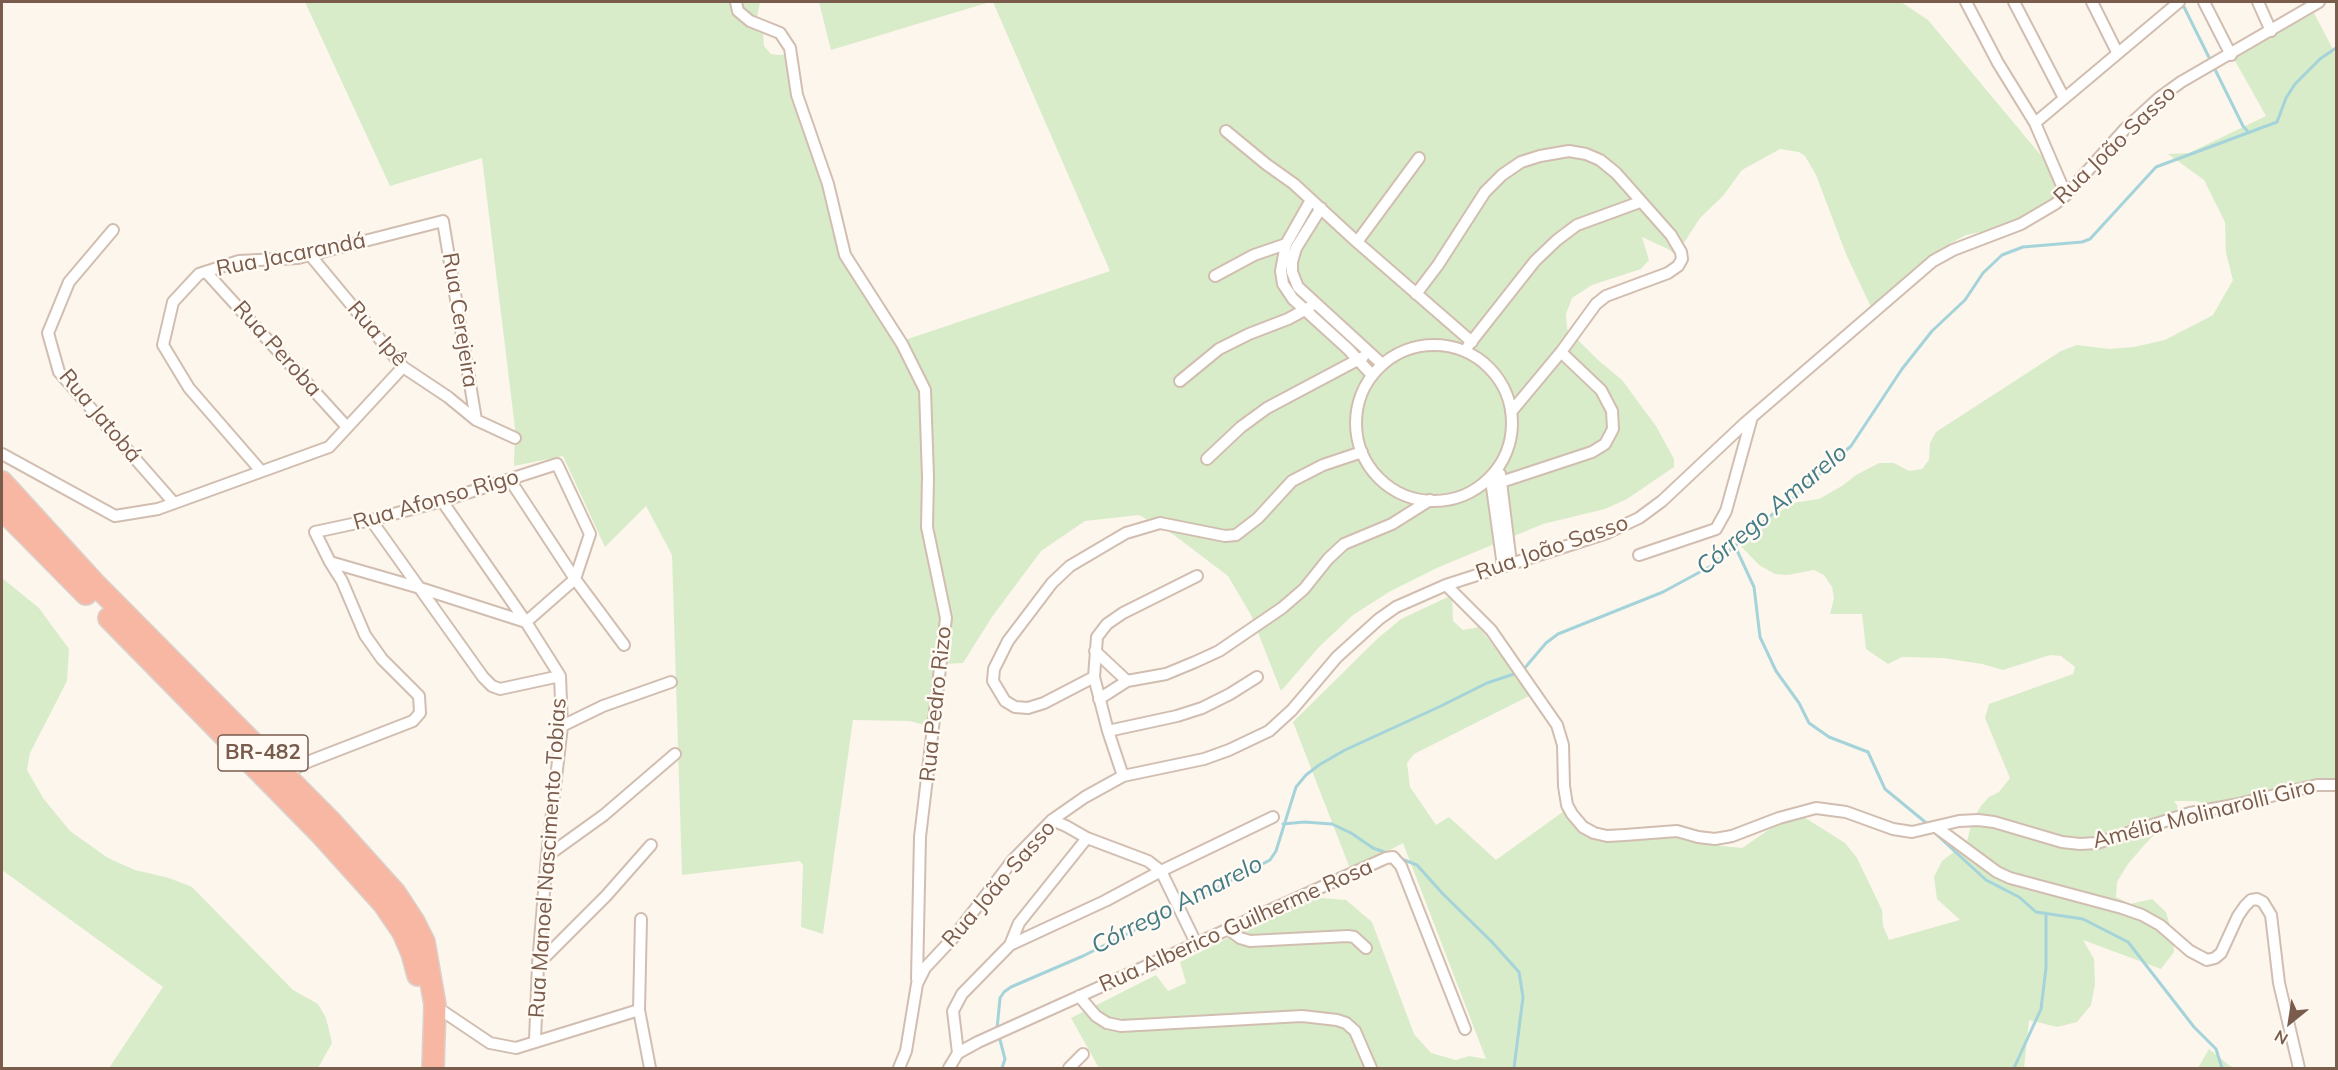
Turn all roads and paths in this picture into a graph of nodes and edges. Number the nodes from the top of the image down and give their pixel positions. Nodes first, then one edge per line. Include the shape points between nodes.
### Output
1 (736, 2) edge
2 (1966, 2) edge
3 (2014, 2) edge
4 (2092, 2) edge
5 (2204, 2) edge
6 (2258, 2) edge
7 (2319, 2) edge
8 (2173, 4) edge
9 (2271, 31) junction
10 (2117, 52) junction
11 (2231, 55) junction
12 (2064, 98) junction
13 (2036, 123) junction
14 (1226, 131) dead end
15 (1419, 158) dead end
16 (2066, 195) junction
17 (1311, 200) junction
18 (1641, 202) junction
19 (1321, 208) junction
20 (443, 221) joint
21 (113, 231) dead end
22 (1357, 243) junction
23 (1286, 244) junction
24 (310, 255) junction
25 (206, 272) junction
26 (1215, 276) dead end
27 (1416, 294) junction
28 (1315, 303) junction
29 (1306, 310) junction
30 (1472, 342) junction
31 (1370, 351) junction
32 (1464, 351) junction
33 (1561, 352) junction
34 (1359, 360) junction
35 (1382, 364) junction
36 (404, 367) junction
37 (1372, 375) junction
38 (1180, 381) dead end
39 (1511, 412) junction
40 (1752, 417) junction
41 (476, 420) junction
42 (347, 427) junction
43 (515, 438) dead end
44 (1362, 452) junction
45 (2, 454) edge
46 (1206, 459) dead end
47 (261, 471) junction
48 (510, 480) junction
49 (1494, 481) junction
50 (2, 482) edge
51 (1430, 500) junction
52 (442, 501) junction
53 (174, 503) junction
54 (2, 509) edge
55 (371, 520) junction
56 (2, 525) edge
57 (26, 534) junction
58 (1639, 555) dead end
59 (330, 562) junction
60 (1507, 565) junction
61 (1197, 576) dead end
62 (70, 578) junction
63 (576, 579) junction
64 (96, 585) junction
65 (1446, 585) junction
66 (420, 588) junction
67 (526, 622) junction
68 (624, 645) dead end
69 (1095, 651) junction
70 (560, 676) junction
71 (1094, 677) junction
72 (1257, 677) dead end
73 (1127, 681) junction
74 (671, 682) dead end
75 (1099, 699) junction
76 (208, 708) junction
77 (562, 726) junction
78 (1108, 731) junction
79 (675, 754) dead end
80 (284, 774) junction
81 (1123, 776) junction
82 (2337, 784) edge
83 (1274, 817) dead end
84 (1052, 820) junction
85 (1936, 827) junction
86 (326, 828) junction
87 (1087, 838) junction
88 (651, 845) dead end
89 (547, 856) junction
90 (1161, 870) junction
91 (641, 919) dead end
92 (1228, 929) junction
93 (1197, 943) junction
94 (1010, 945) junction
95 (1366, 948) dead end
96 (538, 964) junction
97 (917, 984) junction
98 (1079, 996) junction
99 (435, 1005) junction
100 (639, 1010) junction
101 (1465, 1029) dead end
102 (535, 1041) junction
103 (958, 1053) junction
104 (1083, 1054) dead end
105 (420, 1068) edge
106 (433, 1068) edge
107 (650, 1068) edge
108 (900, 1068) edge
109 (949, 1068) edge
110 (1069, 1068) edge
111 (1371, 1068) edge
112 (2299, 1068) edge

1 - 97 street, Rua Pedro Rizo via 738,11 750,21 780,33 790,48 797,95 828,184 845,255 902,344 925,390 927,527 946,618 920,837
2 - 13 street
3 - 12 street
4 - 10 street
5 - 11 street
6 - 9 street
7 - 9 street, Rua João Sasso
8 - 10 street
9 - 11 street, Rua João Sasso
10 - 12 street
11 - 16 street, Rua João Sasso via 2181,82 2152,104
12 - 13 street
13 - 16 street
14 - 17 street
15 - 22 street
16 - 40 street, Rua João Sasso via 2021,224 1933,261
17 - 19 street
17 - 23 street
18 - 27 street via 1616,173 1586,154 1569,151 1521,162 1485,192
18 - 30 street via 1577,225 1557,240 1535,261
18 - 33 street via 1671,235 1682,259 1668,273 1605,296
19 - 22 street
19 - 28 street via 1296,248 1292,262 1298,287
20 - 24 street, Rua Jacarandá
20 - 41 street, Rua Cerejeira
21 - 53 street, Rua Jatobá via 69,282 48,333 60,372
22 - 27 street
23 - 26 street via 1254,255
23 - 29 street via 1283,284
24 - 25 street, Rua Jacarandá via 239,261
24 - 36 street, Rua Ipê
25 - 42 street, Rua Peroba
25 - 47 street, Rua Jacarandá via 199,274 174,302 164,345 189,388
27 - 30 street
28 - 29 street
28 - 31 street
29 - 34 street
29 - 38 street via 1219,349
30 - 32 street
31 - 34 street
31 - 35 street
32 - 35 street via 1443,345 1421,346
32 - 39 street via 1487,366 1503,387
33 - 39 street
33 - 49 street via 1601,390 1612,411 1613,429 1605,444 1592,452
34 - 37 street
34 - 46 street via 1267,408
35 - 37 street
36 - 41 street, Rua Ipê
36 - 42 street
37 - 44 street via 1356,412 1356,433
39 - 49 street via 1507,449
40 - 58 street via 1726,510 1716,529
40 - 60 street, Rua João Sasso via 1639,518 1607,533
41 - 43 street, Rua Ipê
42 - 47 street via 328,447
44 - 51 street via 1373,471 1389,486 1409,496
44 - 71 street via 1292,481 1258,518 1236,535 1160,523 1126,534 1070,566 1052,583 1008,641 994,669 993,681 1005,701 1028,708 1044,704
45 - 53 street via 115,516
47 - 53 street
48 - 52 street, Rua Afonso Rigo
48 - 63 street
48 - 63 street, Rua Afonso Rigo via 557,464 590,534
49 - 51 street via 1447,500
49 - 60 street
50 - 64 highway, BR-482
51 - 73 street via 1392,524 1344,544 1282,608 1220,651 1166,674
52 - 55 street, Rua Afonso Rigo
52 - 67 street
54 - 57 highway, BR-482
55 - 59 street, Rua Afonso Rigo via 315,531
55 - 66 street
56 - 57 highway
57 - 62 highway, BR-482
59 - 66 street
59 - 80 street via 365,635 382,659 419,696 420,713 413,721
60 - 65 street, Rua João Sasso
61 - 69 street via 1123,612 1097,637
62 - 64 highway
62 - 76 highway, BR-482
63 - 67 street
63 - 68 street
64 - 76 highway, BR-482
65 - 81 street, Rua João Sasso via 1396,607 1379,619 1337,657 1269,731 1204,759
65 - 85 street, Amélia Molinarolli Giro via 1491,630 1562,735 1568,805 1583,827 1594,833 1625,836 1677,831 1715,839 1816,808 1846,812 1893,829 1912,832
66 - 67 street
66 - 70 street via 492,686 500,689
67 - 70 street
69 - 71 street
69 - 73 street
70 - 77 street, Rua Manoel Nascimento Tobias
71 - 75 street
72 - 78 street via 1202,708
73 - 75 street
74 - 77 street via 603,706
75 - 78 street
76 - 80 highway, BR-482
76 - 86 highway, BR-482
77 - 89 street, Rua Manoel Nascimento Tobias
78 - 81 street
79 - 89 street via 604,815
80 - 86 highway, BR-482
81 - 84 street, Rua João Sasso via 1085,796
82 - 85 street, Amélia Molinarolli Giro via 2190,813 2097,843 2062,842 1978,820
83 - 90 street
84 - 87 street
84 - 97 street, Rua João Sasso via 1001,875
85 - 112 street via 1997,872 2142,915 2207,960 2221,953 2245,906 2251,900 2263,902 2271,915 2279,983
86 - 99 highway, BR-482 via 388,885 414,922 424,942
86 - 105 highway, BR-482 via 384,904 412,953 422,996
87 - 90 street via 1142,858
87 - 94 street via 1019,923
88 - 96 street
89 - 96 street, Rua Manoel Nascimento Tobias
90 - 93 street
90 - 94 street
91 - 100 street
92 - 93 street, Rua Alberico Guilherme Rosa
92 - 95 street via 1250,941 1348,936
92 - 101 street, Rua Alberico Guilherme Rosa via 1393,858 1401,866
93 - 98 street, Rua Alberico Guilherme Rosa
94 - 103 street via 962,994 953,1011
96 - 102 street, Rua Manoel Nascimento Tobias
97 - 108 street, Rua João Sasso
98 - 103 street, Rua Alberico Guilherme Rosa
98 - 111 street via 1096,1016 1121,1026 1302,1016 1337,1020 1355,1031
99 - 102 street via 490,1043 516,1048
99 - 106 highway, BR-482
100 - 102 street
100 - 107 street
103 - 109 street
104 - 110 street

